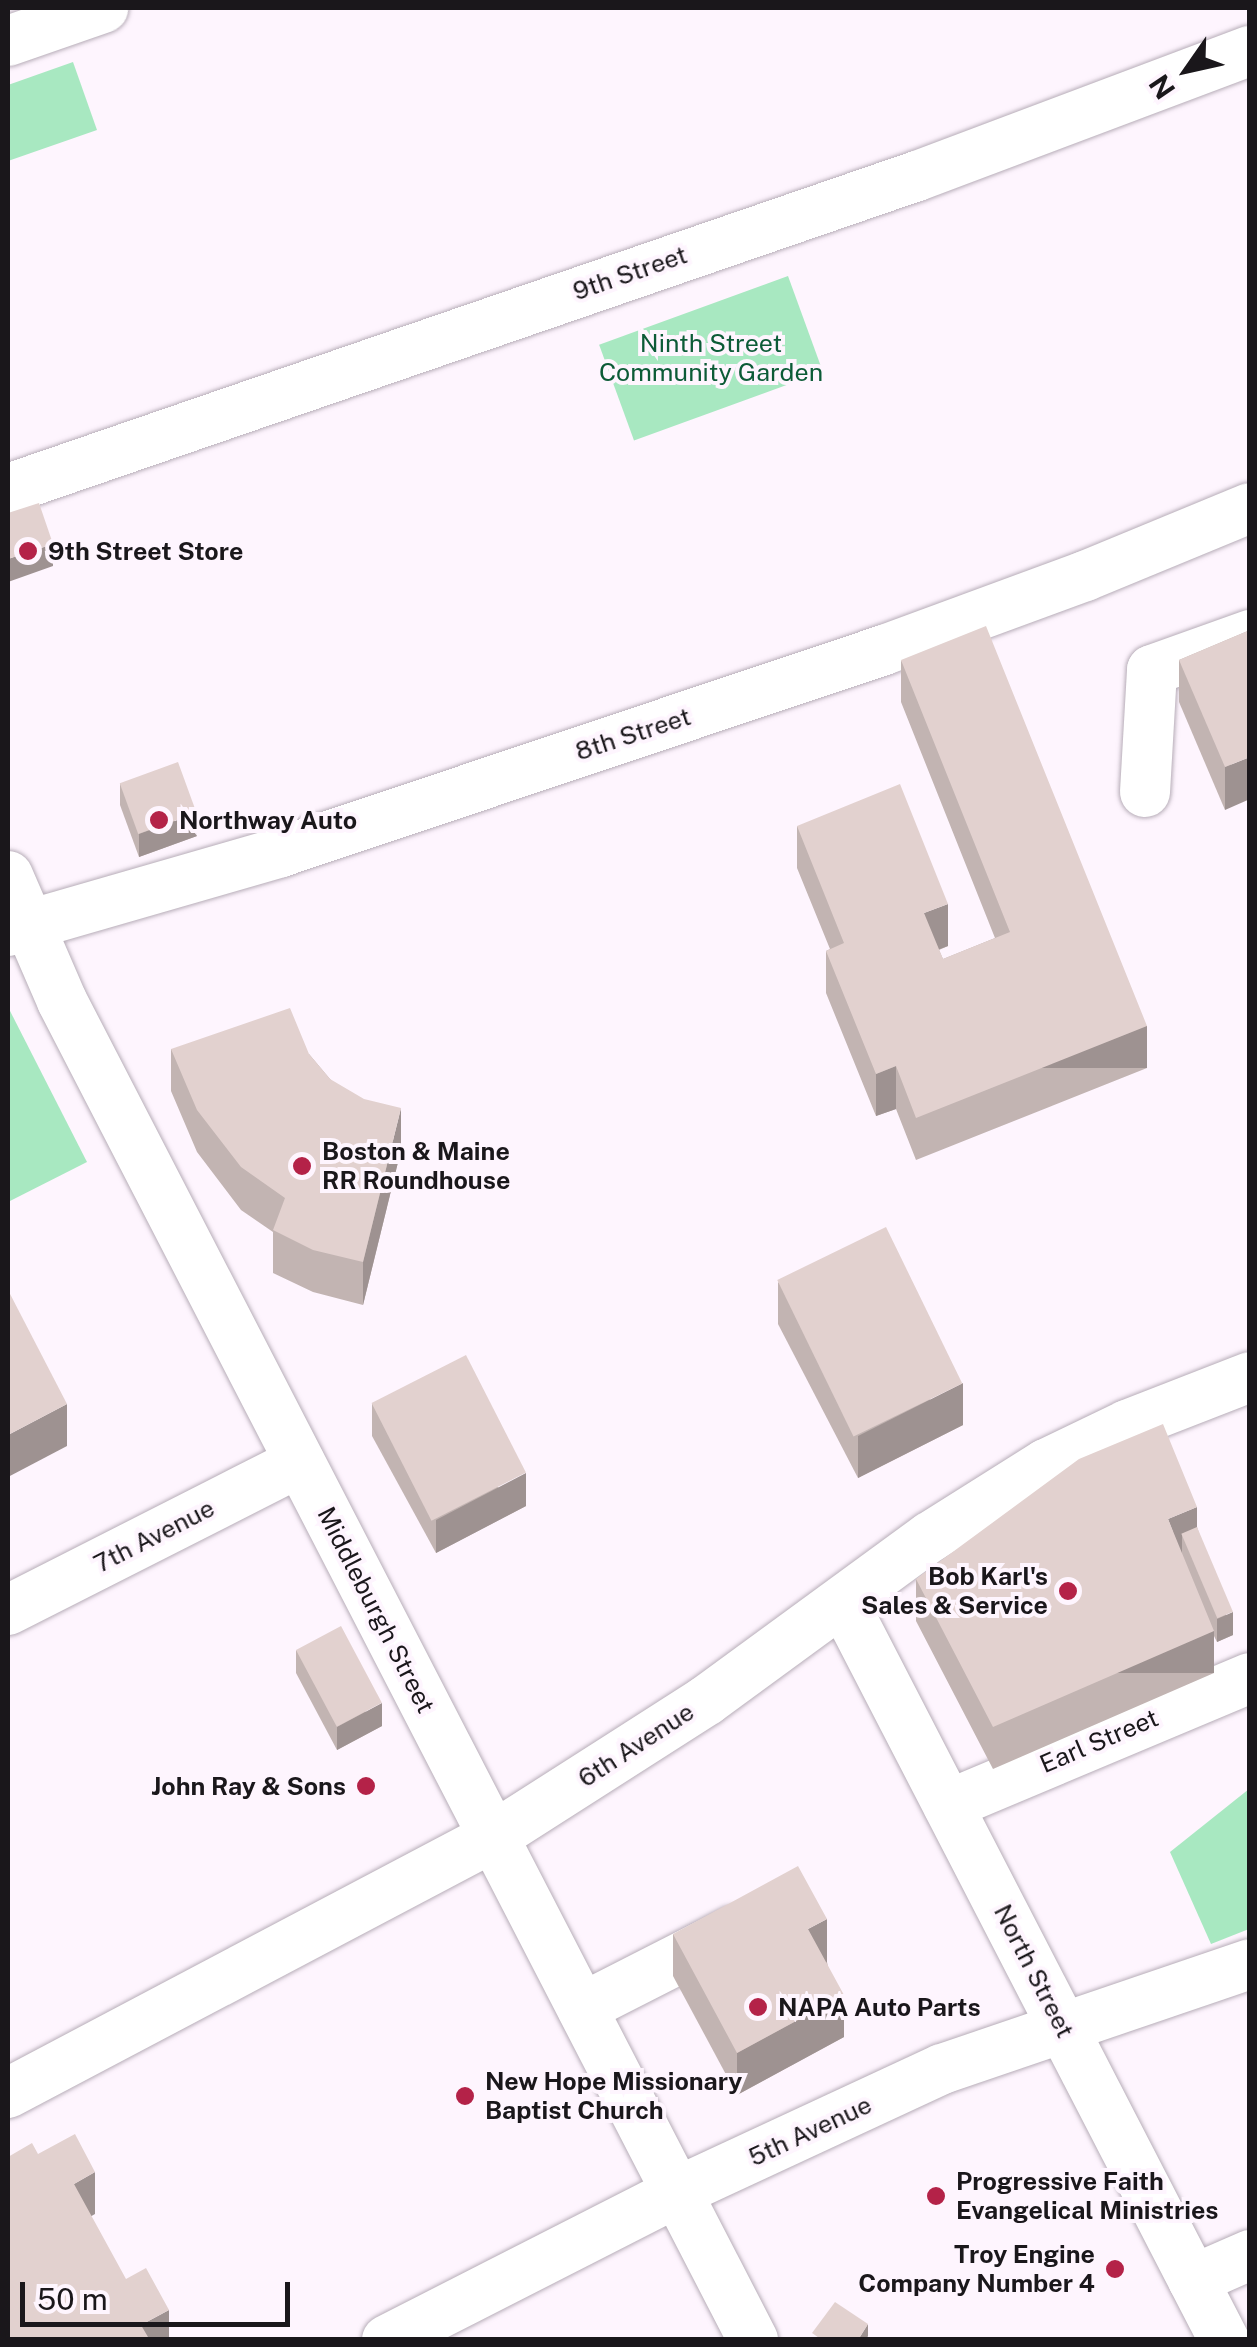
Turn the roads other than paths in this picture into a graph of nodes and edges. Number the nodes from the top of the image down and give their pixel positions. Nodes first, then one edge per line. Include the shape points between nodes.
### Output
1 (103, 8) edge
2 (8, 41) edge
3 (1250, 51) edge
4 (8, 489) edge
5 (1250, 508) edge
6 (1250, 635) edge
7 (1145, 792) dead end
8 (8, 876) edge
9 (18, 928) edge
10 (1250, 1377) edge
11 (300, 1462) junction
12 (843, 1602) junction
13 (8, 1610) edge
14 (1250, 1678) edge
15 (948, 1804) junction
16 (494, 1837) junction
17 (769, 1912) edge
18 (1250, 1964) edge
19 (582, 2008) junction
20 (1064, 2029) junction
21 (8, 2094) edge
22 (677, 2192) junction
23 (1250, 2255) edge
24 (1193, 2280) junction
25 (388, 2340) edge
26 (753, 2340) edge
27 (1224, 2340) edge

1 - 2 street
3 - 4 street, 9th Street via 917,176
5 - 9 street, 8th Street via 865,656 281,852
6 - 7 street via 1152,670
8 - 9 street, Middleburgh Street
9 - 11 street, Middleburgh Street
10 - 12 street, 6th Avenue via 1046,1464
11 - 13 street, 7th Avenue
11 - 16 street, Middleburgh Street
12 - 15 street, North Street
12 - 16 street, 6th Avenue via 707,1700
14 - 15 street, Earl Street
15 - 20 street, North Street
16 - 19 street, Middleburgh Street
16 - 21 street, 6th Avenue
17 - 19 street
18 - 20 street, 5th Avenue
19 - 22 street, Middleburgh Street
20 - 22 street, 5th Avenue via 942,2069
20 - 24 street, North Street
22 - 25 street, 5th Avenue
22 - 26 street, Middleburgh Street
23 - 24 street
24 - 27 street, North Street

